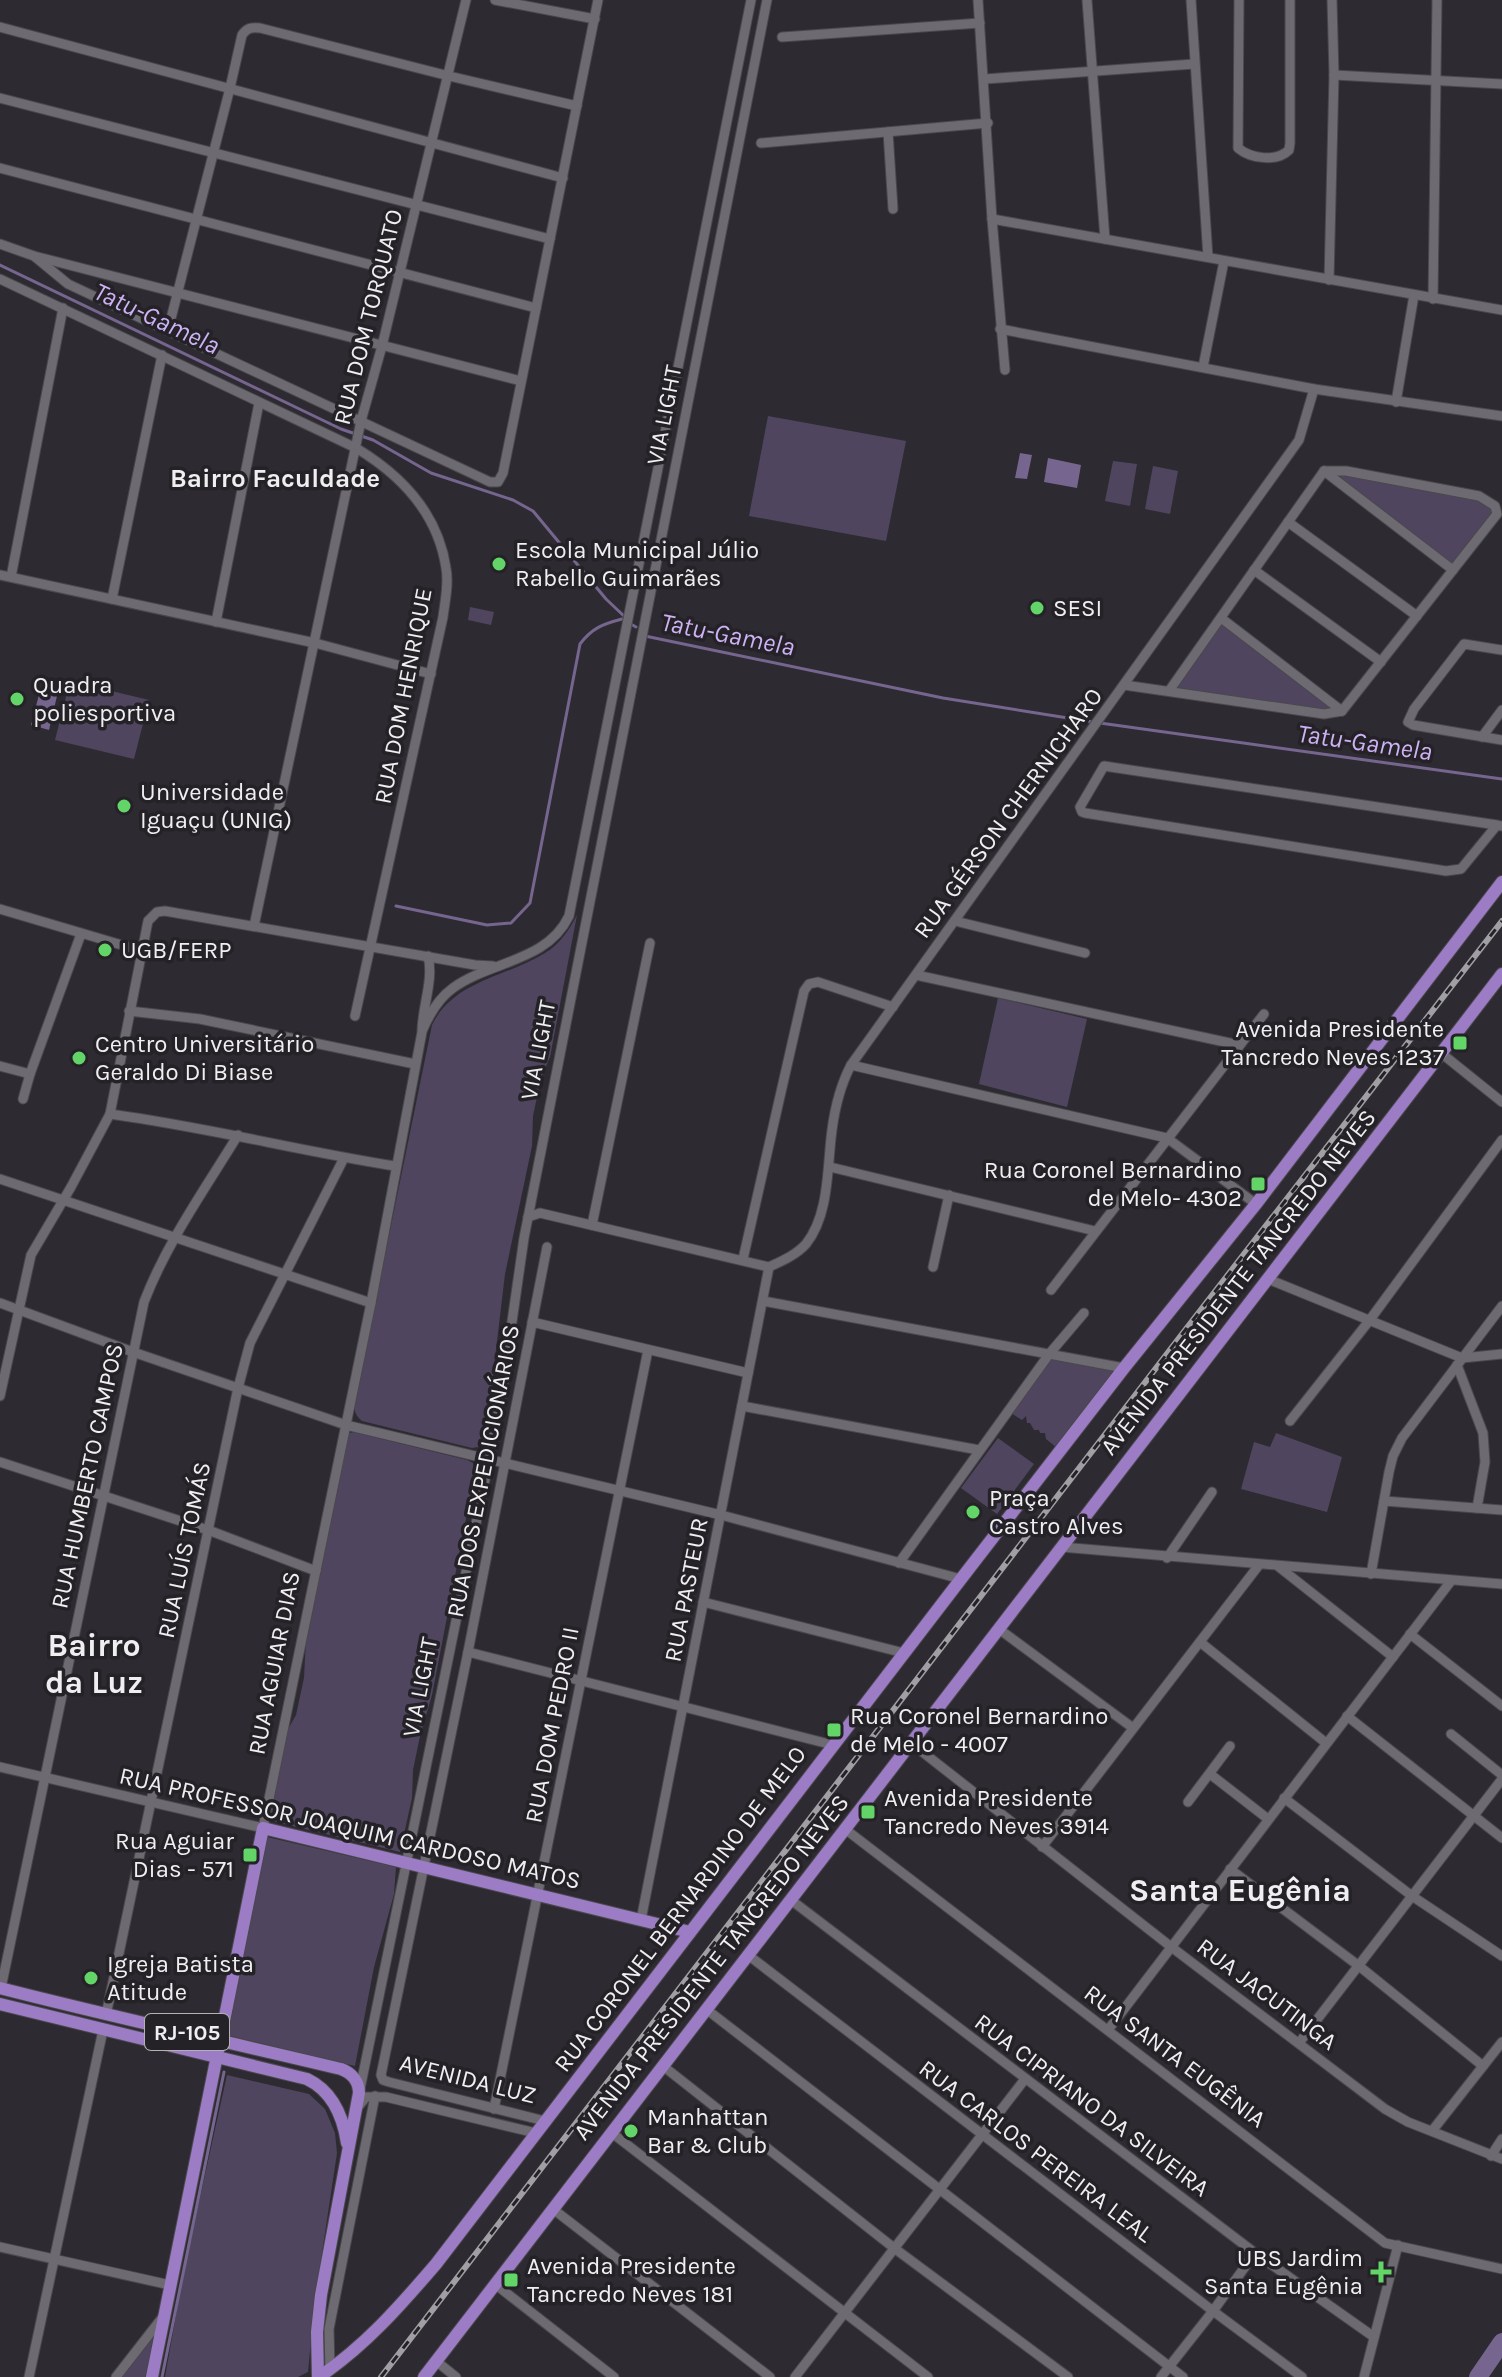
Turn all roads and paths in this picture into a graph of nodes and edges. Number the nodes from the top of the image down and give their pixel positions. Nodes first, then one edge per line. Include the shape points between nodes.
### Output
1 (466, 0) edge
2 (495, 0) edge
3 (598, 0) edge
4 (751, 0) edge
5 (767, 0) edge
6 (978, 0) edge
7 (1087, 0) edge
8 (1191, 0) edge
9 (1239, 0) edge
10 (1290, 0) edge
11 (1332, 0) edge
12 (1437, 0) edge
13 (522, 2) edge
14 (595, 19) junction
15 (980, 23) junction
16 (0, 27) edge
17 (782, 37) dead end
18 (1194, 64) junction
19 (1093, 72) junction
20 (1334, 75) junction
21 (449, 76) junction
22 (985, 79) junction
23 (1436, 79) junction
24 (1502, 84) edge
25 (230, 88) junction
26 (0, 98) edge
27 (577, 106) junction
28 (988, 123) junction
29 (888, 132) junction
30 (433, 143) junction
31 (761, 143) dead end
32 (212, 153) junction
33 (0, 168) edge
34 (563, 178) junction
35 (417, 207) junction
36 (893, 209) dead end
37 (992, 219) junction
38 (196, 220) junction
39 (550, 239) junction
40 (1105, 239) junction
41 (0, 244) edge
42 (34, 256) junction
43 (1208, 257) junction
44 (1224, 261) junction
45 (400, 274) junction
46 (0, 279) edge
47 (1329, 280) junction
48 (177, 291) junction
49 (1414, 295) junction
50 (1433, 299) junction
51 (63, 308) junction
52 (536, 308) junction
53 (1502, 310) edge
54 (1000, 329) junction
55 (168, 330) junction
56 (382, 346) junction
57 (162, 355) junction
58 (1203, 367) junction
59 (1005, 370) dead end
60 (521, 381) junction
61 (1314, 389) junction
62 (1396, 402) junction
63 (259, 403) junction
64 (1502, 416) edge
65 (360, 425) junction
66 (357, 445) junction
67 (1324, 471) junction
68 (1288, 522) junction
69 (1254, 570) junction
70 (1453, 570) junction
71 (5, 576) edge
72 (112, 599) junction
73 (1417, 616) junction
74 (1221, 618) junction
75 (216, 622) junction
76 (315, 643) junction
77 (1502, 650) edge
78 (1381, 662) junction
79 (431, 674) junction
80 (1124, 685) junction
81 (1169, 691) junction
82 (1502, 710) edge
83 (1342, 711) junction
84 (1482, 737) junction
85 (1502, 740) edge
86 (1500, 826) edge
87 (1502, 882) edge
88 (0, 909) edge
89 (955, 921) junction
90 (254, 926) junction
91 (81, 934) junction
92 (650, 943) dead end
93 (370, 946) junction
94 (142, 951) junction
95 (1085, 953) dead end
96 (428, 956) junction
97 (500, 966) junction
98 (1502, 974) edge
99 (916, 975) junction
100 (893, 1007) junction
101 (129, 1011) junction
102 (1264, 1014) dead end
103 (355, 1016) dead end
104 (422, 1032) junction
105 (1239, 1045) junction
106 (1441, 1053) junction
107 (415, 1064) junction
108 (851, 1065) junction
109 (0, 1066) edge
110 (30, 1074) junction
111 (23, 1099) dead end
112 (1502, 1102) edge
113 (110, 1114) junction
114 (238, 1135) junction
115 (1167, 1138) junction
116 (1502, 1140) edge
117 (344, 1158) junction
118 (395, 1166) junction
119 (830, 1167) junction
120 (0, 1179) edge
121 (949, 1195) junction
122 (62, 1201) junction
123 (1256, 1204) junction
124 (528, 1217) junction
125 (592, 1225) junction
126 (1095, 1231) junction
127 (174, 1239) junction
128 (547, 1247) dead end
129 (743, 1259) junction
130 (769, 1267) junction
131 (933, 1267) dead end
132 (287, 1273) junction
133 (1268, 1279) junction
134 (1051, 1290) dead end
135 (763, 1301) junction
136 (0, 1303) edge
137 (371, 1303) junction
138 (1502, 1306) edge
139 (18, 1309) junction
140 (1084, 1313) dead end
141 (1369, 1321) junction
142 (532, 1322) junction
143 (648, 1350) junction
144 (133, 1352) junction
145 (1050, 1353) junction
146 (1502, 1354) edge
147 (1459, 1362) junction
148 (1124, 1368) junction
149 (748, 1373) junction
150 (238, 1388) junction
151 (0, 1396) edge
152 (742, 1406) junction
153 (1290, 1421) dead end
154 (346, 1425) junction
155 (979, 1450) junction
156 (489, 1460) junction
157 (0, 1462) edge
158 (506, 1464) junction
159 (620, 1490) junction
160 (1212, 1492) dead end
161 (103, 1495) junction
162 (1384, 1501) junction
163 (1477, 1508) junction
164 (1502, 1510) edge
165 (721, 1515) junction
166 (208, 1530) junction
167 (1061, 1547) junction
168 (1167, 1558) junction
169 (899, 1563) junction
170 (1259, 1565) junction
171 (1278, 1567) junction
172 (316, 1571) junction
173 (1371, 1574) junction
174 (961, 1579) junction
175 (1451, 1581) junction
176 (1502, 1584) edge
177 (703, 1602) junction
178 (999, 1629) junction
179 (1410, 1634) junction
180 (1200, 1642) junction
181 (468, 1652) junction
182 (904, 1653) junction
183 (1393, 1657) junction
184 (581, 1682) junction
185 (1502, 1706) edge
186 (683, 1707) junction
187 (1347, 1716) junction
188 (1133, 1728) junction
189 (1451, 1734) dead end
190 (911, 1743) junction
191 (1326, 1743) junction
192 (833, 1745) junction
193 (1230, 1746) dead end
194 (0, 1767) edge
195 (1210, 1774) junction
196 (1502, 1777) edge
197 (45, 1778) junction
198 (1284, 1798) junction
199 (1188, 1802) dead end
200 (150, 1803) junction
201 (1474, 1816) junction
202 (1268, 1819) junction
203 (263, 1828) junction
204 (845, 1829) junction
205 (1502, 1838) edge
206 (1042, 1847) junction
207 (407, 1863) junction
208 (424, 1867) junction
209 (1230, 1869) junction
210 (538, 1895) junction
211 (1412, 1896) junction
212 (791, 1900) junction
213 (641, 1920) junction
214 (690, 1932) junction
215 (1170, 1946) junction
216 (748, 1955) junction
217 (1502, 1956) edge
218 (1359, 1966) junction
219 (1, 1988) edge
220 (0, 2004) edge
221 (706, 2009) junction
222 (106, 2015) junction
223 (103, 2030) junction
224 (1108, 2030) junction
225 (219, 2039) junction
226 (1502, 2042) edge
227 (1299, 2043) junction
228 (217, 2055) junction
229 (663, 2066) junction
230 (1483, 2066) junction
231 (382, 2078) joint
232 (1025, 2079) junction
233 (359, 2093) junction
234 (375, 2096) junction
235 (356, 2109) junction
236 (494, 2109) junction
237 (545, 2121) junction
238 (1432, 2131) junction
239 (536, 2133) junction
240 (612, 2133) junction
241 (981, 2134) junction
242 (1502, 2139) edge
243 (348, 2154) junction
244 (1491, 2156) junction
245 (1502, 2159) edge
246 (938, 2190) junction
247 (553, 2209) junction
248 (1398, 2245) junction
249 (0, 2247) edge
250 (894, 2248) junction
251 (1255, 2253) junction
252 (54, 2259) junction
253 (1502, 2269) edge
254 (495, 2284) junction
255 (170, 2285) junction
256 (1213, 2311) junction
257 (844, 2312) junction
258 (164, 2316) junction
259 (1374, 2337) junction
260 (436, 2361) junction
261 (1169, 2366) junction
262 (322, 2375) edge
263 (29, 2377) edge
264 (116, 2377) edge
265 (152, 2377) edge
266 (424, 2377) edge
267 (456, 2377) edge
268 (614, 2377) edge
269 (770, 2377) edge
270 (795, 2377) edge
271 (928, 2377) edge
272 (1068, 2377) edge
273 (1161, 2377) edge
274 (1183, 2377) edge
275 (1302, 2377) edge
276 (1364, 2377) edge

1 - 21 street, RUA DOM TORQUATO
2 - 13 street
3 - 14 street
4 - 97 street, VIA LIGHT via 569,916 547,943
5 - 124 street, VIA LIGHT
6 - 15 street
7 - 19 street
8 - 18 street
9 - 10 street via 1238,148 1249,155 1278,157 1290,143
11 - 20 street
12 - 23 street
13 - 14 street
14 - 27 street
15 - 17 street
15 - 22 street
16 - 25 street
18 - 19 street
18 - 43 street
19 - 22 street
19 - 40 street
20 - 23 street
20 - 47 street
21 - 25 street via 251,27 242,35
21 - 27 street
21 - 30 street, RUA DOM TORQUATO
22 - 28 street
23 - 24 street
23 - 50 street
25 - 30 street
25 - 32 street
26 - 32 street
27 - 34 street
28 - 29 street
28 - 37 street
29 - 31 street
29 - 36 street
30 - 34 street
30 - 35 street, RUA DOM TORQUATO
32 - 35 street
32 - 38 street
33 - 38 street
34 - 39 street
35 - 39 street
35 - 45 street, RUA DOM TORQUATO
37 - 40 street
37 - 54 street
38 - 45 street
38 - 48 street
39 - 52 street
40 - 43 street
41 - 42 street
42 - 48 street
42 - 55 street via 68,284
43 - 44 street
44 - 47 street
44 - 58 street
45 - 52 street
45 - 56 street, RUA DOM TORQUATO
46 - 51 street, RUA DOM HENRIQUE
47 - 49 street
48 - 55 street
48 - 56 street
49 - 50 street
49 - 62 street
50 - 53 street
51 - 57 street, RUA DOM HENRIQUE
51 - 71 street
52 - 60 street
54 - 58 street
54 - 59 street
55 - 65 street
56 - 60 street
56 - 65 street, RUA DOM TORQUATO
57 - 63 street, RUA DOM HENRIQUE
57 - 72 street
58 - 61 street
60 - 65 street via 501,479 494,483
61 - 62 street
61 - 80 street, RUA GÉRSON CHERNICHARO via 1299,440
62 - 64 street
63 - 66 street, RUA DOM HENRIQUE
63 - 75 street
65 - 66 street, RUA DOM TORQUATO
66 - 76 street, RUA DOM TORQUATO
66 - 79 street, RUA DOM HENRIQUE via 411,491 437,535 447,585
67 - 68 street
67 - 70 street
67 - 70 street via 1479,496 1495,506 1497,514
68 - 69 street
68 - 73 street
69 - 74 street
69 - 78 street
70 - 73 street
71 - 72 street
72 - 75 street
73 - 78 street
74 - 81 street
74 - 83 street
75 - 76 street
76 - 79 street
76 - 90 street, RUA DOM TORQUATO
77 - 84 street via 1464,644 1408,722
78 - 83 street
79 - 93 street, RUA DOM HENRIQUE
80 - 81 street
80 - 89 street, RUA GÉRSON CHERNICHARO
81 - 83 street via 1324,714
82 - 84 street
84 - 85 street
86 - 86 street via 1461,869 1446,871 1085,813 1080,807 1104,766
87 - 123 main road, RUA CORONEL BERNARDINO DE MELO
88 - 91 street
89 - 95 street
89 - 99 street, RUA GÉRSON CHERNICHARO
90 - 93 street
90 - 94 street via 157,912 148,921
91 - 94 street
91 - 110 street
92 - 125 street
93 - 96 street
93 - 103 street, RUA DOM HENRIQUE
94 - 101 street
96 - 97 street
96 - 104 street, RUA AGUIAR DIAS
97 - 104 street, VIA LIGHT via 453,988 436,1005
98 - 106 main road, AVENIDA PRESIDENTE TANCREDO NEVES
99 - 100 street, RUA GÉRSON CHERNICHARO
99 - 105 street
100 - 108 street, RUA GÉRSON CHERNICHARO
100 - 129 street via 818,982 804,991
101 - 107 street via 200,1019
101 - 113 street
102 - 105 street
104 - 107 street, RUA AGUIAR DIAS
105 - 115 street
106 - 112 street
106 - 133 main road, AVENIDA PRESIDENTE TANCREDO NEVES
107 - 118 street, RUA AGUIAR DIAS
108 - 115 street
108 - 119 street, RUA GÉRSON CHERNICHARO via 839,1093
109 - 110 street
110 - 111 street
113 - 114 street
113 - 122 street
114 - 117 street
114 - 127 street, RUA HUMBERTO CAMPOS
115 - 123 street
115 - 126 street
116 - 141 street
117 - 118 street
117 - 132 street, RUA LUÍS TOMÁS
118 - 137 street, RUA AGUIAR DIAS
119 - 121 street
119 - 130 street, RUA GÉRSON CHERNICHARO via 806,1244
120 - 122 street
121 - 126 street
121 - 131 street
122 - 127 street
122 - 139 street via 31,1255
123 - 148 main road, RUA CORONEL BERNARDINO DE MELO
124 - 125 street via 540,1213
124 - 156 street, VIA LIGHT
125 - 129 street
126 - 134 street
127 - 132 street
127 - 144 street, RUA HUMBERTO CAMPOS via 144,1302
128 - 142 street, RUA DOS EXPEDICIONÁRIOS
129 - 130 street
130 - 135 street, RUA PASTEUR
132 - 137 street
132 - 150 street, RUA LUÍS TOMÁS via 250,1343
133 - 141 street
133 - 167 main road, AVENIDA PRESIDENTE TANCREDO NEVES
135 - 145 street
135 - 149 street, RUA PASTEUR
136 - 139 street
137 - 154 street, RUA AGUIAR DIAS
138 - 147 street
139 - 144 street
139 - 151 street
140 - 145 street
141 - 147 street
141 - 153 street
142 - 143 street
142 - 158 street, RUA DOS EXPEDICIONÁRIOS
143 - 149 street
143 - 159 street, RUA DOM PEDRO II
144 - 150 street
144 - 161 street, RUA HUMBERTO CAMPOS
145 - 148 street
145 - 155 street
146 - 147 street
147 - 162 street via 1402,1438
147 - 163 street via 1483,1433 1485,1462
148 - 174 main road, RUA CORONEL BERNARDINO DE MELO
149 - 152 street, RUA PASTEUR
150 - 154 street
150 - 166 street, RUA LUÍS TOMÁS
152 - 155 street
152 - 165 street, RUA PASTEUR
154 - 156 street
154 - 172 street, RUA AGUIAR DIAS
155 - 169 street
156 - 158 street
156 - 207 street, VIA LIGHT
157 - 161 street
158 - 159 street
158 - 181 street, RUA DOS EXPEDICIONÁRIOS
159 - 165 street
159 - 184 street, RUA DOM PEDRO II
160 - 168 street
161 - 166 street
161 - 197 street, RUA HUMBERTO CAMPOS
162 - 163 street
162 - 173 street
163 - 164 street
165 - 169 street
165 - 177 street, RUA PASTEUR
166 - 172 street
166 - 200 street, RUA LUÍS TOMÁS
167 - 168 street
167 - 178 main road, AVENIDA PRESIDENTE TANCREDO NEVES
168 - 170 street
169 - 174 street
170 - 171 street
170 - 180 street
171 - 173 street
171 - 183 street
172 - 203 street, RUA AGUIAR DIAS
173 - 175 street
174 - 182 main road, RUA CORONEL BERNARDINO DE MELO
175 - 176 street
175 - 179 street
177 - 182 street
177 - 186 street, RUA PASTEUR
178 - 188 street
178 - 190 main road, AVENIDA PRESIDENTE TANCREDO NEVES
179 - 183 street
179 - 185 street
180 - 188 street
180 - 191 street
181 - 184 street
181 - 208 street, RUA DOS EXPEDICIONÁRIOS
182 - 192 main road, RUA CORONEL BERNARDINO DE MELO
183 - 187 street
184 - 186 street
184 - 210 street, RUA DOM PEDRO II
186 - 192 street
186 - 213 street, RUA PASTEUR
187 - 191 street
187 - 201 street
188 - 206 street
189 - 196 street
190 - 204 main road, AVENIDA PRESIDENTE TANCREDO NEVES
190 - 206 street, RUA JACUTINGA
191 - 198 street
192 - 214 main road, RUA CORONEL BERNARDINO DE MELO
193 - 195 street
194 - 197 street, RUA PROFESSOR JOAQUIM CARDOSO MATOS
195 - 199 street
195 - 202 street
196 - 201 street
197 - 200 street, RUA PROFESSOR JOAQUIM CARDOSO MATOS
197 - 219 street, RUA HUMBERTO CAMPOS
198 - 202 street
198 - 211 street
200 - 203 street, RUA PROFESSOR JOAQUIM CARDOSO MATOS
200 - 222 street, RUA LUÍS TOMÁS
201 - 205 street
201 - 211 street
202 - 209 street
203 - 207 main road, RUA PROFESSOR JOAQUIM CARDOSO MATOS
203 - 225 main road, RUA AGUIAR DIAS
204 - 212 main road, AVENIDA PRESIDENTE TANCREDO NEVES
204 - 224 street, RUA SANTA EUGÊNIA
206 - 215 street, RUA JACUTINGA
207 - 208 main road, RUA PROFESSOR JOAQUIM CARDOSO MATOS
207 - 233 street, VIA LIGHT
208 - 210 main road, RUA PROFESSOR JOAQUIM CARDOSO MATOS
208 - 231 street, RUA DOS EXPEDICIONÁRIOS
209 - 215 street
209 - 218 street
210 - 213 main road, RUA PROFESSOR JOAQUIM CARDOSO MATOS
210 - 236 street, RUA DOM PEDRO II
211 - 217 street
211 - 218 street
212 - 216 main road, AVENIDA PRESIDENTE TANCREDO NEVES
212 - 232 street, RUA CIPRIANO DA SILVEIRA
213 - 214 main road, RUA PROFESSOR JOAQUIM CARDOSO MATOS
214 - 237 main road, RUA CORONEL BERNARDINO DE MELO
215 - 224 street
215 - 227 street, RUA JACUTINGA
216 - 221 main road, AVENIDA PRESIDENTE TANCREDO NEVES
216 - 241 street, RUA CARLOS PEREIRA LEAL
218 - 227 street
218 - 230 street
219 - 222 main road, RJ-105
220 - 223 main road, RJ-105
221 - 229 main road, AVENIDA PRESIDENTE TANCREDO NEVES
221 - 246 street
222 - 225 main road, RJ-105
223 - 228 main road, RJ-105
223 - 252 street
224 - 248 street, RUA SANTA EUGÊNIA via 1385,2243
225 - 228 main road, RUA AGUIAR DIAS
225 - 233 main road, RJ-105 via 345,2070
226 - 230 street
227 - 238 street, RUA JACUTINGA via 1385,2109
228 - 243 main road, RJ-105 via 299,2076 322,2088 341,2117
228 - 255 main road, RUA AGUIAR DIAS
229 - 240 main road, AVENIDA PRESIDENTE TANCREDO NEVES
229 - 250 street
230 - 238 street
231 - 236 street, AVENIDA LUZ
232 - 241 street
232 - 251 street, RUA CIPRIANO DA SILVEIRA
233 - 235 main road, VIA LIGHT / RJ-105
234 - 235 street, AVENIDA LUZ via 366,2097
234 - 239 street, AVENIDA LUZ
234 - 262 street
235 - 243 main road, RJ-105
236 - 237 street, AVENIDA LUZ
237 - 239 main road, RUA CORONEL BERNARDINO DE MELO
238 - 244 street, RUA JACUTINGA
239 - 262 main road, RUA CORONEL BERNARDINO DE MELO via 396,2310 360,2347
240 - 247 main road, AVENIDA PRESIDENTE TANCREDO NEVES
240 - 257 street
241 - 246 street
241 - 256 street, RUA CARLOS PEREIRA LEAL
242 - 244 street
243 - 262 main road, RJ-105 via 320,2308 317,2345
244 - 245 street, RUA JACUTINGA
246 - 250 street
246 - 261 street
247 - 254 main road, AVENIDA PRESIDENTE TANCREDO NEVES
247 - 269 street
248 - 253 street, RUA SANTA EUGÊNIA
248 - 259 street
249 - 252 street
250 - 257 street
250 - 272 street
251 - 256 street
251 - 259 street, RUA CIPRIANO DA SILVEIRA
252 - 255 street
252 - 263 street
254 - 260 main road, AVENIDA PRESIDENTE TANCREDO NEVES
254 - 268 street
255 - 258 main road, RUA AGUIAR DIAS
256 - 261 street
256 - 275 street, RUA CARLOS PEREIRA LEAL
257 - 270 street
257 - 271 street
258 - 264 street
258 - 265 main road, RUA AGUIAR DIAS
259 - 276 street
260 - 266 main road, AVENIDA PRESIDENTE TANCREDO NEVES
260 - 267 street
261 - 273 street
261 - 274 street

